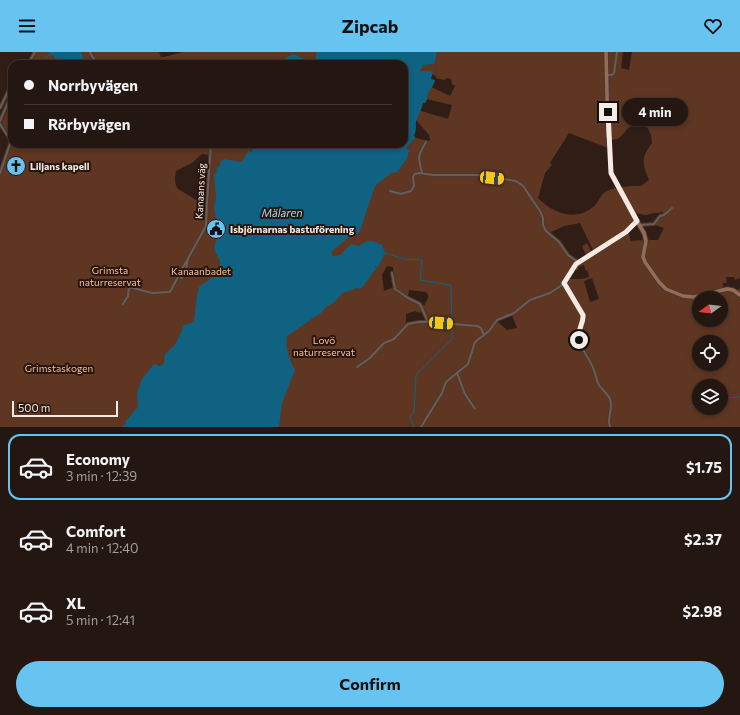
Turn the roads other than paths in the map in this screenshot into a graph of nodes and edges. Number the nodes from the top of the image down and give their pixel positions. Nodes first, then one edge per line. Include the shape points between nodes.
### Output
1 (29, 52) edge
2 (606, 52) edge
3 (617, 52) edge
4 (34, 53) edge
5 (606, 75) junction
6 (8, 91) edge
7 (8, 102) edge
8 (0, 108) edge
9 (0, 119) edge
10 (0, 124) edge
11 (608, 136) joint
12 (8, 137) edge
13 (426, 142) dead end
14 (9, 148) edge
15 (211, 148) edge
16 (0, 173) edge
17 (422, 173) junction
18 (390, 192) dead end
19 (672, 208) dead end
20 (637, 221) junction
21 (640, 225) junction
22 (188, 258) junction
23 (579, 263) junction
24 (392, 273) dead end
25 (180, 275) junction
26 (564, 283) junction
27 (740, 295) edge
28 (123, 304) dead end
29 (428, 322) junction
30 (484, 334) junction
31 (357, 367) dead end
32 (457, 373) junction
33 (475, 409) dead end
34 (421, 427) edge
35 (610, 427) edge

1 - 4 street
2 - 5 street
3 - 5 street via 614,73
5 - 11 street
6 - 8 street
7 - 9 street
10 - 12 street
11 - 20 street via 611,173
13 - 17 street via 418,160
14 - 16 street
15 - 22 street, Kanaans väg via 206,226
17 - 18 street via 414,176 411,191 401,194
17 - 23 street via 477,175 517,182 523,186 540,211 546,231
19 - 21 street via 654,224
20 - 21 street
20 - 23 street via 626,232
21 - 27 street via 646,241 644,259 666,288 683,296 694,297 727,289
22 - 25 street, Kanaans väg
22 - 25 street, Kanaans väg via 185,275 181,278
23 - 26 street via 573,267
24 - 29 street via 395,289 420,304
25 - 28 street via 170,292 152,293 130,287
26 - 30 street via 550,293 530,300 514,313 500,318
26 - 35 street via 583,315 578,329 581,346 594,369 598,383 610,399
29 - 30 street via 477,326
29 - 31 street via 408,324 394,339 384,343
30 - 32 street via 476,342 468,364
32 - 33 street via 465,394
32 - 34 street via 446,382

